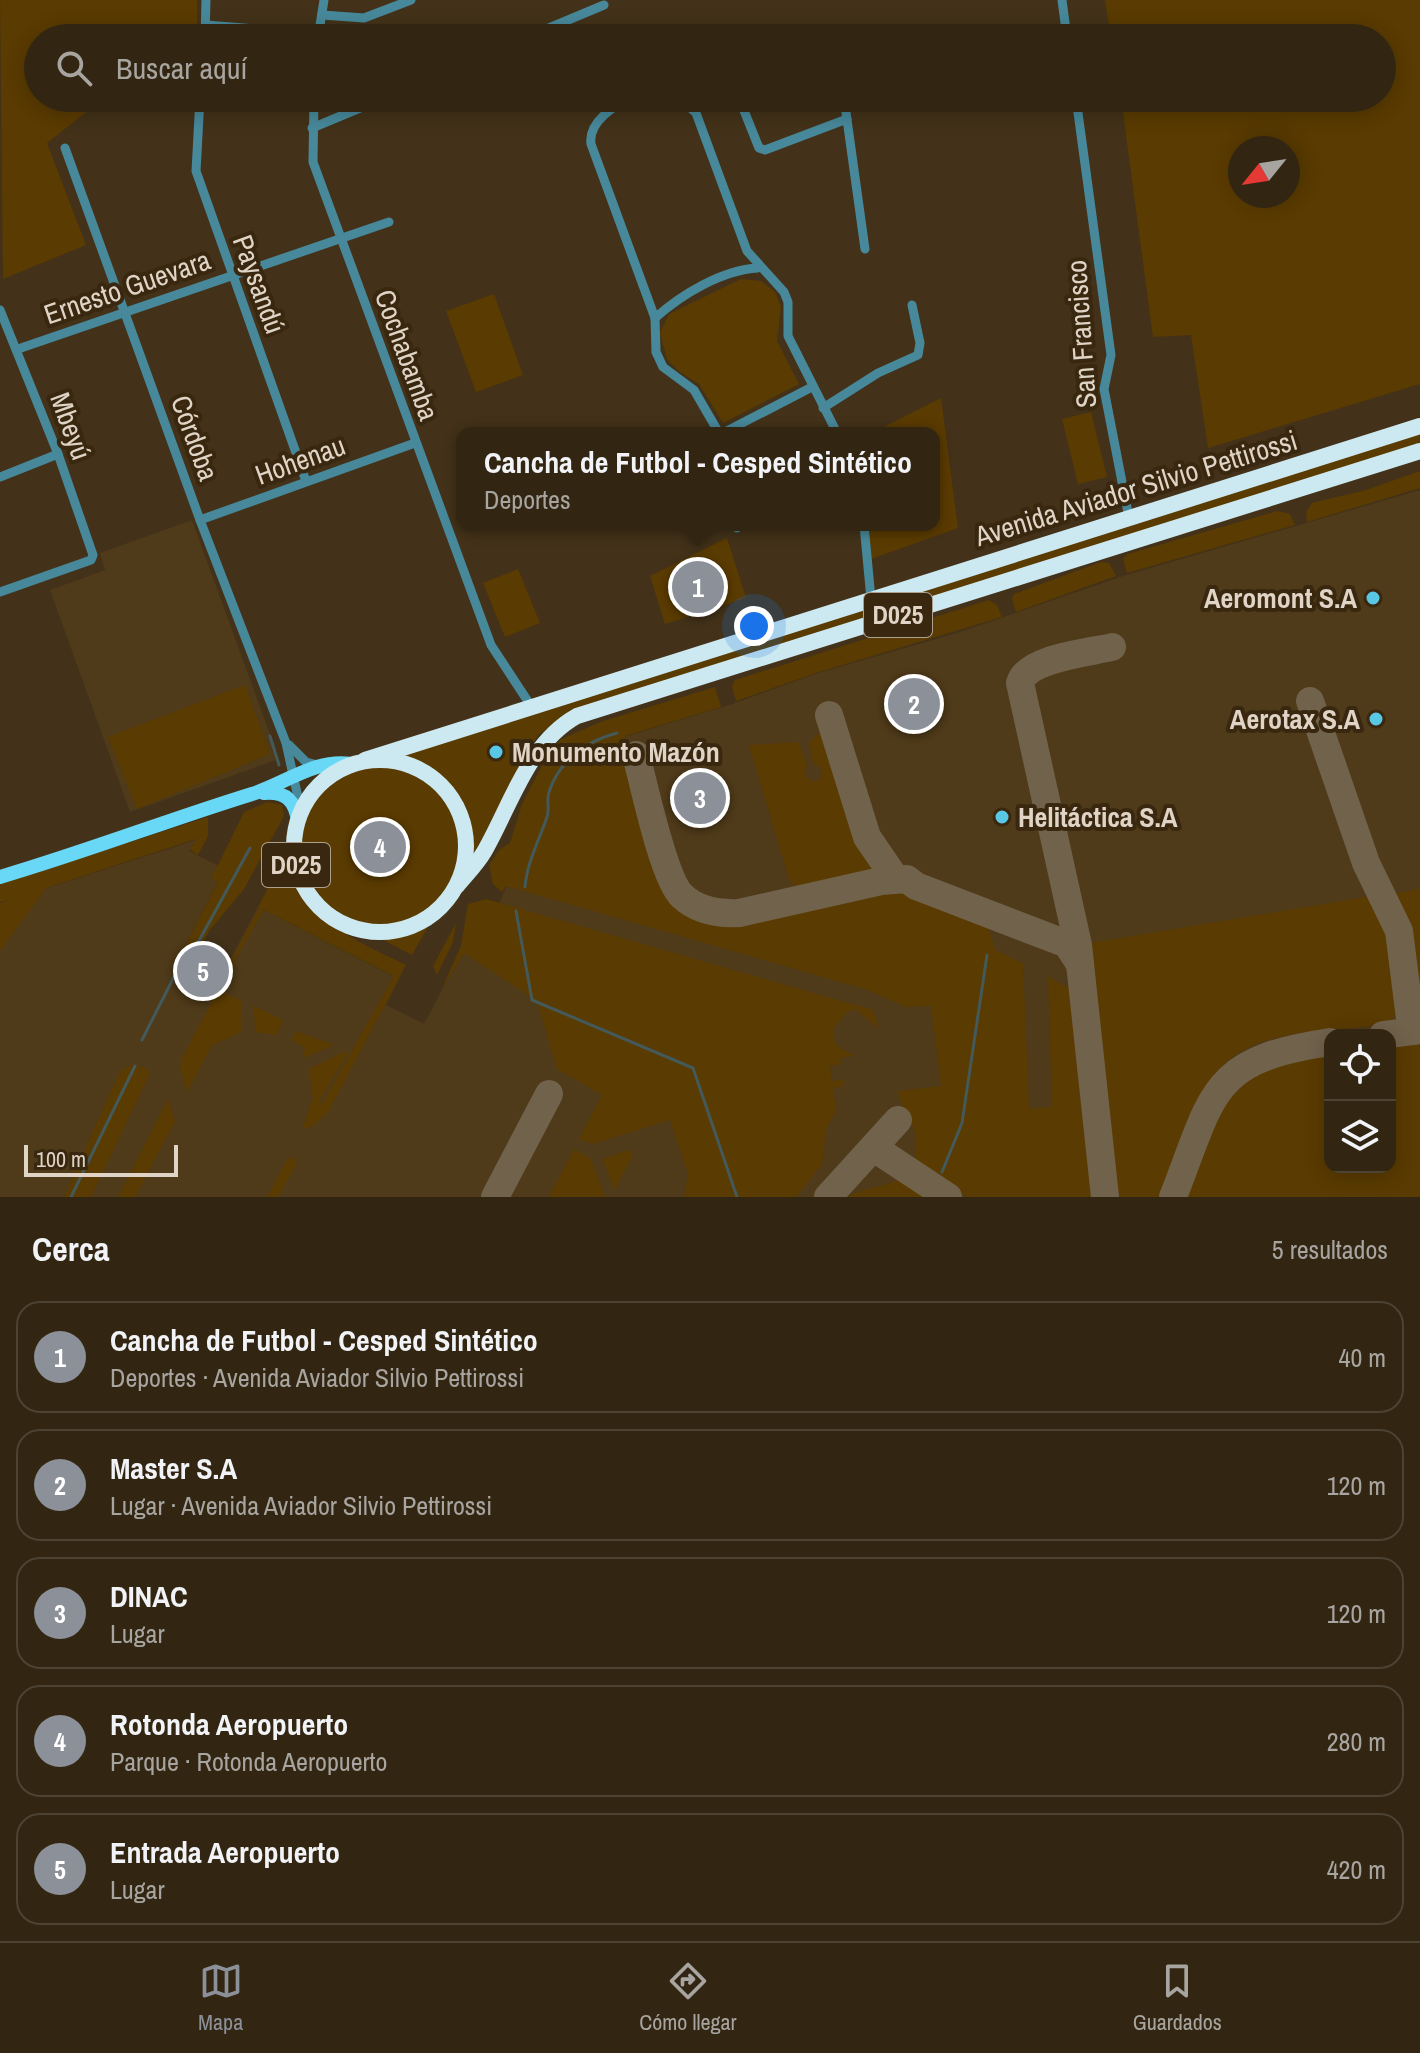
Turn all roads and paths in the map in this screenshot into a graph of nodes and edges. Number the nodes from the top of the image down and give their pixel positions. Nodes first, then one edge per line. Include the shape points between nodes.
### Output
1 (206, 0) edge
2 (324, 0) edge
3 (411, 0) edge
4 (1062, 0) edge
5 (604, 2) edge
6 (322, 15) junction
7 (606, 16) dead end
8 (206, 24) edge
9 (320, 24) edge
10 (556, 24) edge
11 (1065, 24) edge
12 (199, 112) edge
13 (313, 112) edge
14 (350, 112) edge
15 (608, 112) edge
16 (695, 112) edge
17 (745, 112) edge
18 (846, 112) edge
19 (1078, 112) edge
20 (847, 119) junction
21 (312, 128) junction
22 (65, 148) dead end
23 (389, 222) dead end
24 (340, 237) junction
25 (865, 249) dead end
26 (758, 268) junction
27 (232, 273) junction
28 (912, 305) dead end
29 (0, 310) edge
30 (125, 311) junction
31 (655, 318) junction
32 (18, 349) junction
33 (812, 387) junction
34 (823, 408) junction
35 (1420, 426) edge
36 (717, 427) edge
37 (733, 427) edge
38 (834, 427) edge
39 (415, 443) junction
40 (1420, 451) edge
41 (58, 454) junction
42 (0, 477) edge
43 (306, 481) junction
44 (1129, 518) junction
45 (200, 520) junction
46 (865, 531) edge
47 (0, 592) edge
48 (871, 599) junction
49 (531, 706) junction
50 (286, 743) junction
51 (358, 762) junction
52 (325, 766) junction
53 (295, 775) junction
54 (255, 793) junction
55 (299, 816) junction
56 (0, 877) edge
57 (457, 886) junction

1 - 8 street
2 - 6 street
3 - 6 street via 364,18
4 - 11 street
5 - 7 street
5 - 10 street
6 - 9 street
12 - 27 street, Paysandú via 196,171
13 - 21 street, Cochabamba
14 - 21 street
15 - 31 street via 590,138
16 - 26 street
17 - 20 street via 759,148 765,150
18 - 20 street
19 - 44 street, San Francisco via 1111,355 1104,389
20 - 25 street
21 - 24 street, Cochabamba via 313,162
22 - 30 street, Córdoba
23 - 24 street, Ernesto Guevara
24 - 27 street, Ernesto Guevara
24 - 39 street, Cochabamba
26 - 31 street via 729,273
26 - 33 street via 784,292 788,336
27 - 30 street, Ernesto Guevara
27 - 43 street, Paysandú
28 - 34 street via 918,355
29 - 32 street, Mbeyú
30 - 32 street, Ernesto Guevara
30 - 45 street, Córdoba
31 - 36 street via 654,341 663,367 694,390
32 - 41 street, Mbeyú
33 - 34 street
33 - 37 street
34 - 38 street
35 - 44 highway, Avenida Aviador Silvio Pettirossi / D025
39 - 43 street, Hohenau
39 - 49 street, Cochabamba via 491,645
40 - 57 highway, Avenida Aviador Silvio Pettirossi / D025 via 577,716 539,748 482,856
41 - 42 street
41 - 47 street, Mbeyú via 91,560
43 - 45 street, Hohenau
44 - 48 highway, Avenida Aviador Silvio Pettirossi / D025
45 - 50 street, Córdoba
46 - 48 street
48 - 49 highway, Avenida Aviador Silvio Pettirossi / D025
49 - 51 highway, Avenida Aviador Silvio Pettirossi / D025
50 - 52 street via 306,762
50 - 53 street, Córdoba
51 - 52 main road, Avenida Aviador Silvio Pettirossi / D025
51 - 55 highway, D025 via 318,785
51 - 57 highway, D025 via 398,761 419,769 453,799 467,842
52 - 53 main road, Avenida Aviador Silvio Pettirossi / D025
53 - 54 main road, Avenida Aviador Silvio Pettirossi / D025
53 - 55 street, Córdoba
54 - 55 main road, D025 via 286,795
54 - 56 main road, Avenida Aviador Silvio Pettirossi / D025
55 - 57 highway, D025 via 294,844 303,884 314,901 347,925 375,932 405,929 439,910

